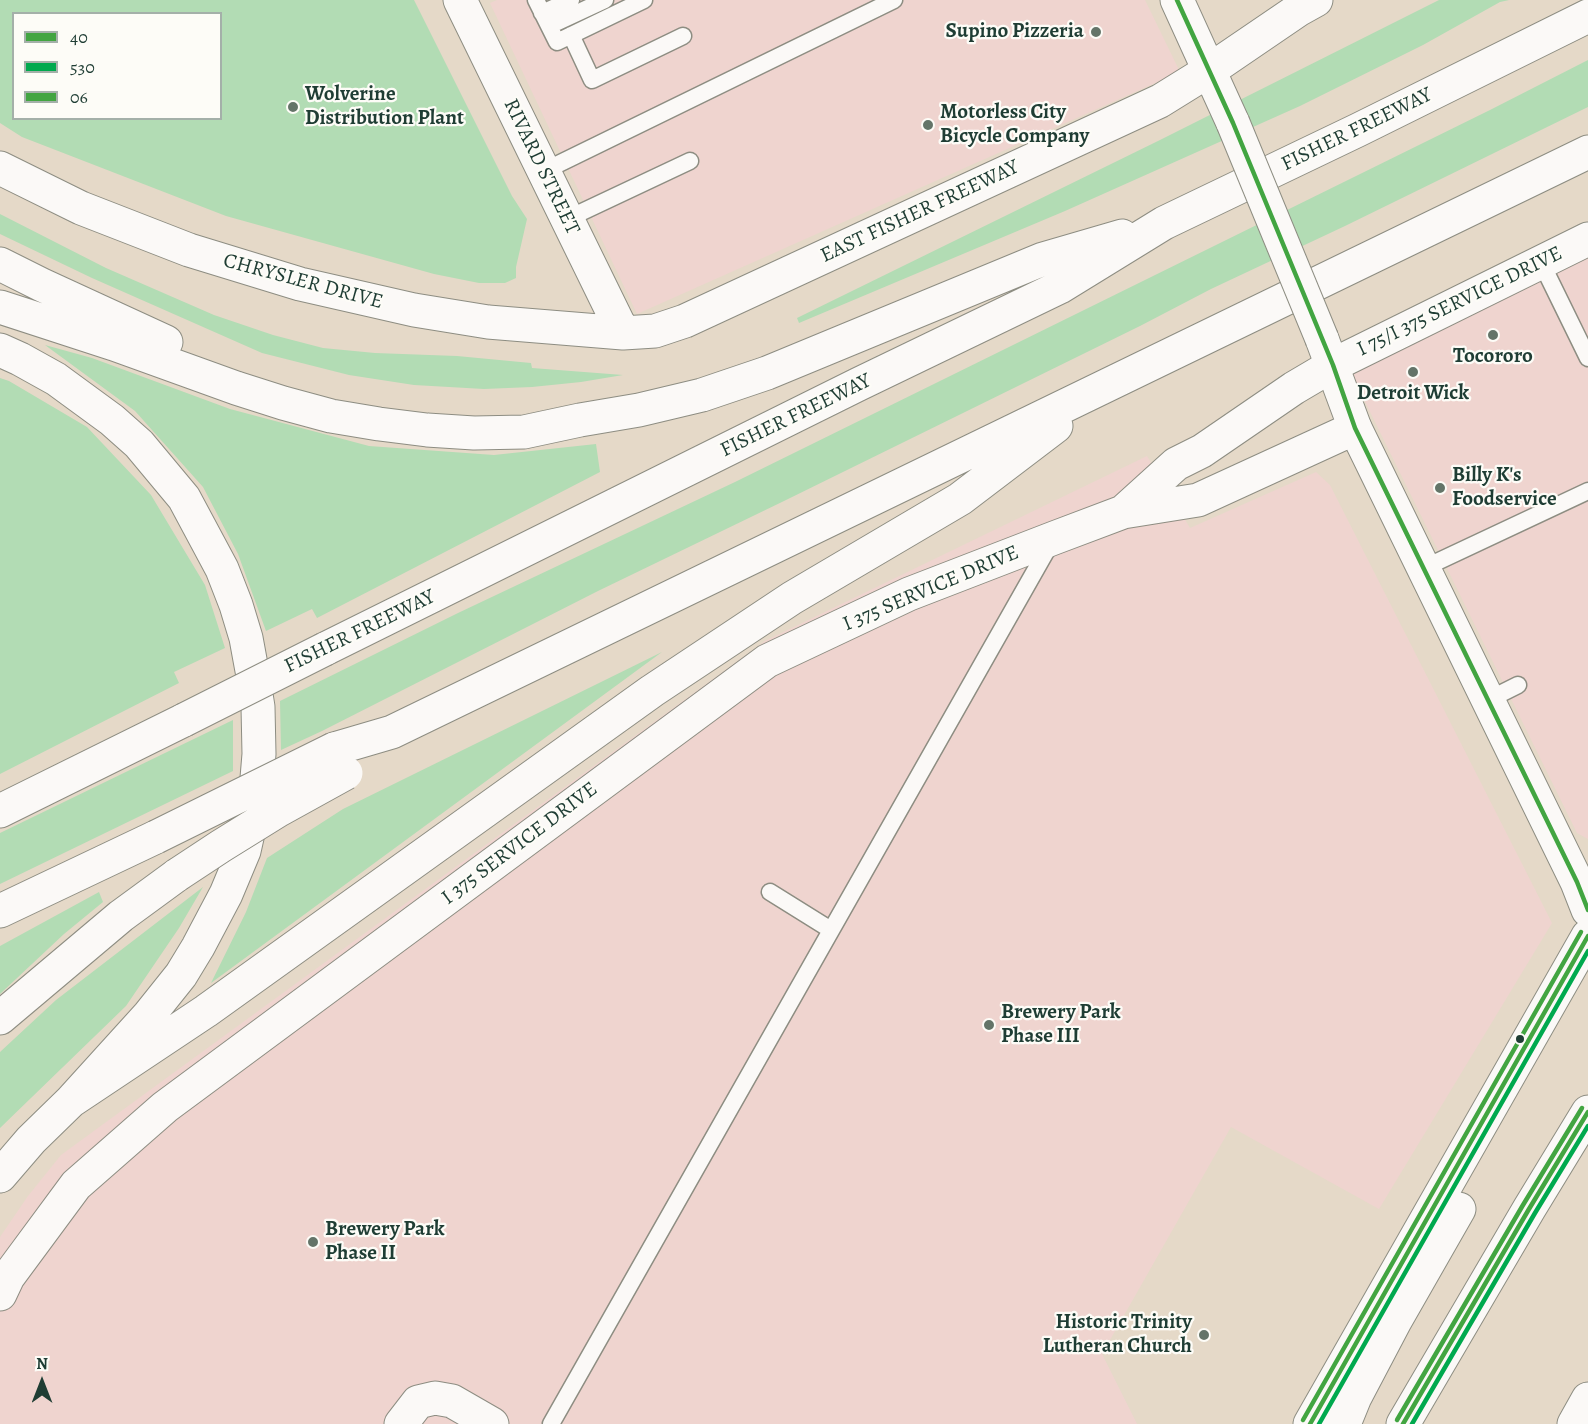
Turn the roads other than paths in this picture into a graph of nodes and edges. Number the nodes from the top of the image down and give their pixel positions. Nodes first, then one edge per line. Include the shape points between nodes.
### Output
1 (571, 0) edge
2 (605, 0) edge
3 (644, 0) edge
4 (894, 0) edge
5 (1177, 0) edge
6 (1316, 0) edge
7 (468, 3) edge
8 (542, 13) edge
9 (1588, 16) edge
10 (571, 35) junction
11 (683, 36) dead end
12 (1210, 70) junction
13 (1588, 152) edge
14 (690, 161) dead end
15 (0, 168) edge
16 (543, 171) junction
17 (567, 219) junction
18 (1164, 223) junction
19 (1588, 239) edge
20 (1541, 262) junction
21 (0, 264) edge
22 (0, 307) edge
23 (623, 333) junction
24 (0, 350) edge
25 (1327, 352) junction
26 (1588, 358) edge
27 (1113, 383) junction
28 (580, 420) junction
29 (1355, 428) junction
30 (1588, 491) edge
31 (1123, 512) junction
32 (1054, 538) junction
33 (1424, 568) junction
34 (1518, 686) dead end
35 (1488, 700) junction
36 (340, 761) junction
37 (0, 811) edge
38 (770, 892) dead end
39 (1588, 910) edge
40 (0, 911) edge
41 (831, 930) junction
42 (1588, 936) edge
43 (1588, 976) edge
44 (0, 1018) edge
45 (71, 1101) junction
46 (1588, 1112) edge
47 (0, 1176) edge
48 (0, 1294) edge
49 (1588, 1399) edge
50 (400, 1424) edge
51 (492, 1424) edge
52 (551, 1424) edge
53 (1310, 1424) edge
54 (1344, 1424) edge
55 (1403, 1424) edge
56 (1574, 1424) edge

1 - 8 lane
2 - 8 lane
3 - 10 lane
4 - 16 lane
5 - 12 main road
6 - 12 main road, EAST FISHER FREEWAY
7 - 16 main road, RIVARD STREET
8 - 10 lane via 557,42
9 - 18 main road, FISHER FREEWAY
10 - 11 lane via 592,80
12 - 23 main road, EAST FISHER FREEWAY via 1160,101 685,321 655,331
12 - 25 main road, bridge
13 - 27 main road
14 - 17 lane
15 - 23 main road, CHRYSLER DRIVE via 81,208 189,250 300,284 488,322
16 - 17 main road, RIVARD STREET
17 - 23 main road, RIVARD STREET
18 - 28 main road via 1043,259 712,392
18 - 37 main road, FISHER FREEWAY, bridge via 1060,287
19 - 20 main road, I 75/I 375 SERVICE DRIVE
20 - 25 main road, I 75/I 375 SERVICE DRIVE
20 - 26 lane
21 - 28 main road via 200,357 288,389 428,414
22 - 28 main road via 283,404 331,416 474,433 524,432
24 - 45 main road via 56,379 112,420 139,444 184,498 222,569 236,605 258,707 255,802 244,851 225,894 181,975
25 - 29 main road
25 - 31 main road, I 375 SERVICE DRIVE via 1294,388 1202,451 1176,464
27 - 36 main road via 392,732
27 - 45 main road via 960,499 792,598 652,691 206,1011
29 - 31 main road, I 375 SERVICE DRIVE via 1198,500
29 - 33 main road
30 - 33 lane
31 - 32 main road, I 375 SERVICE DRIVE
32 - 41 lane
32 - 48 main road, I 375 SERVICE DRIVE via 909,594 767,661 165,1107 76,1185 8,1277
33 - 35 main road
34 - 35 lane
35 - 39 main road
36 - 40 main road, bridge via 156,837
36 - 44 main road, bridge via 279,810 121,916
38 - 41 lane
41 - 52 lane
42 - 53 main road
43 - 54 main road via 1395,1321
45 - 47 main road
46 - 55 main road
49 - 56 main road
50 - 51 main road via 418,1402 435,1398 452,1401

